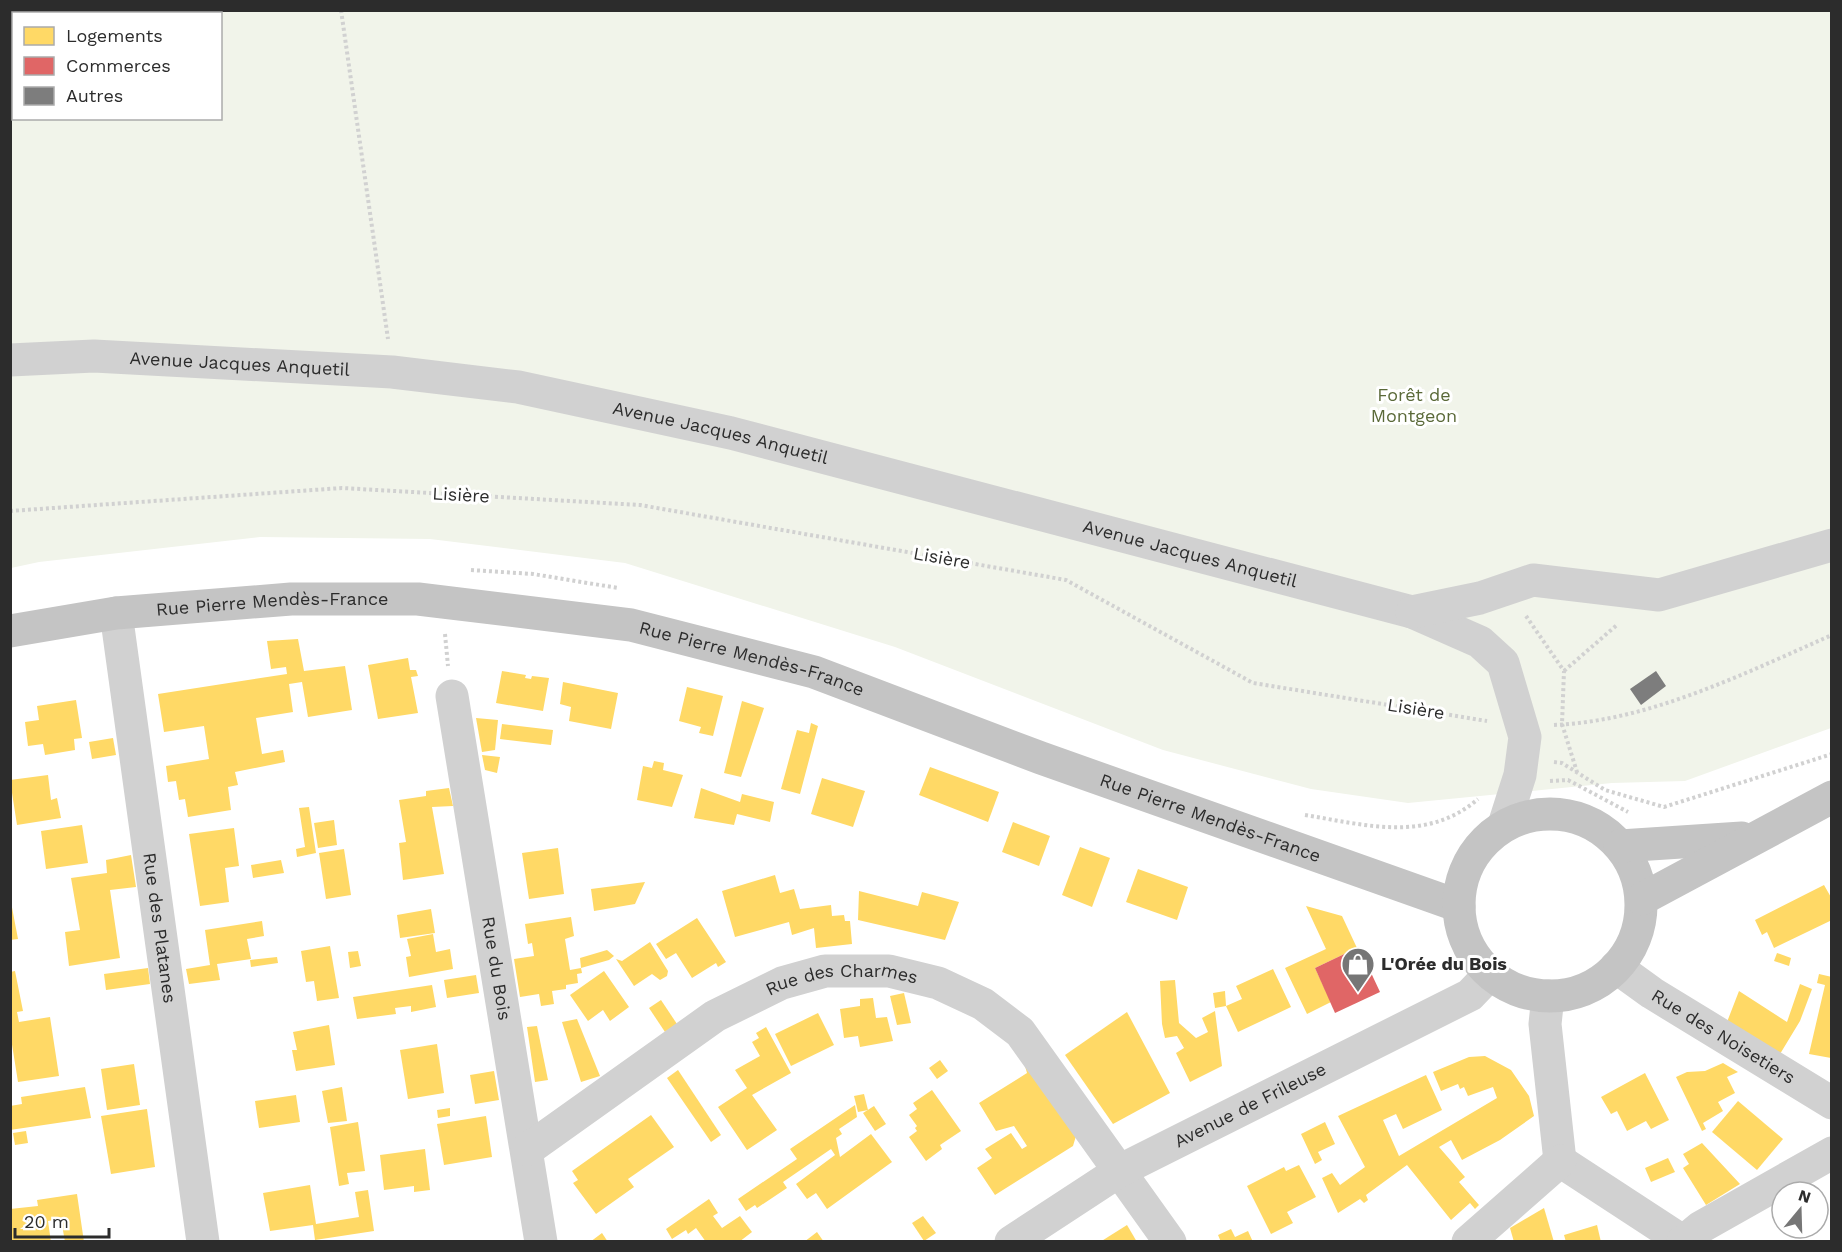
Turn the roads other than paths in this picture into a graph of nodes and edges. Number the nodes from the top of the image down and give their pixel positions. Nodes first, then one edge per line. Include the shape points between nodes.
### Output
1 (10, 360) edge
2 (1832, 545) edge
3 (1412, 612) junction
4 (116, 613) junction
5 (10, 632) edge
6 (452, 696) road end
7 (1832, 797) edge
8 (1504, 825) junction
9 (1753, 837) junction
10 (1620, 846) junction
11 (1642, 899) junction
12 (1459, 906) junction
13 (1616, 967) junction
14 (1490, 974) junction
15 (1548, 996) junction
16 (1832, 1103) edge
17 (527, 1150) junction
18 (1832, 1153) edge
19 (1560, 1161) junction
20 (1121, 1170) junction
21 (1683, 1241) edge
22 (203, 1242) edge
23 (541, 1242) edge
24 (1011, 1242) edge
25 (1170, 1242) edge
26 (1468, 1242) edge

1 - 3 street, Avenue Jacques Anquetil via 94,356 392,372 518,387 731,433
2 - 3 street, Avenue Jacques Anquetil via 1659,595 1533,580
3 - 8 street, Avenue Jacques Anquetil via 1480,642 1503,663 1525,737 1520,775
4 - 5 main road, Rue Pierre Mendès-France
4 - 12 main road, Rue Pierre Mendès-France via 291,599 418,599 631,625 814,672 1041,758
4 - 22 street, Rue des Platanes
6 - 17 street, Rue du Bois
7 - 9 main road
8 - 10 main road via 1540,814 1566,815 1587,821
8 - 12 main road via 1468,864
9 - 10 main road
9 - 11 main road
10 - 11 main road via 1636,875
11 - 13 main road via 1636,937
12 - 14 main road via 1468,944
13 - 15 main road via 1585,989
13 - 16 street, Rue des Noisetiers
14 - 15 main road via 1529,994
14 - 20 street, Avenue de Frileuse via 1470,995
15 - 19 street via 1545,1024
17 - 20 street, Rue des Charmes via 715,1016 782,983 825,971 889,971 938,983 983,1004 1020,1032
17 - 23 street, Rue du Bois
18 - 21 street
19 - 21 street
19 - 26 street
20 - 24 street, Avenue de Frileuse
20 - 25 street, Rue des Charmes

